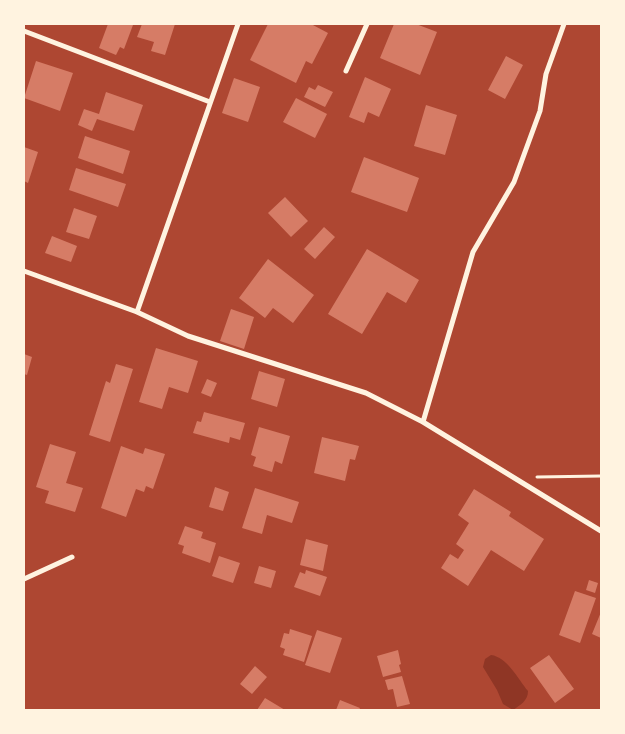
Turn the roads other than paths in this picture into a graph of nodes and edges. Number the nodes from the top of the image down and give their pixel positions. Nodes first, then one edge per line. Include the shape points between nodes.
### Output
1 (238, 24) edge
2 (367, 24) edge
3 (564, 24) edge
4 (24, 31) edge
5 (346, 70) dead end
6 (210, 102) junction
7 (24, 271) edge
8 (138, 312) junction
9 (423, 422) junction
10 (601, 531) edge
11 (72, 557) dead end
12 (24, 580) edge

1 - 6 street
2 - 5 street
3 - 9 street via 546,74 540,111 514,182 473,252
4 - 6 street
6 - 8 street
7 - 8 street
8 - 9 street via 188,336 366,394
9 - 10 street
11 - 12 street

